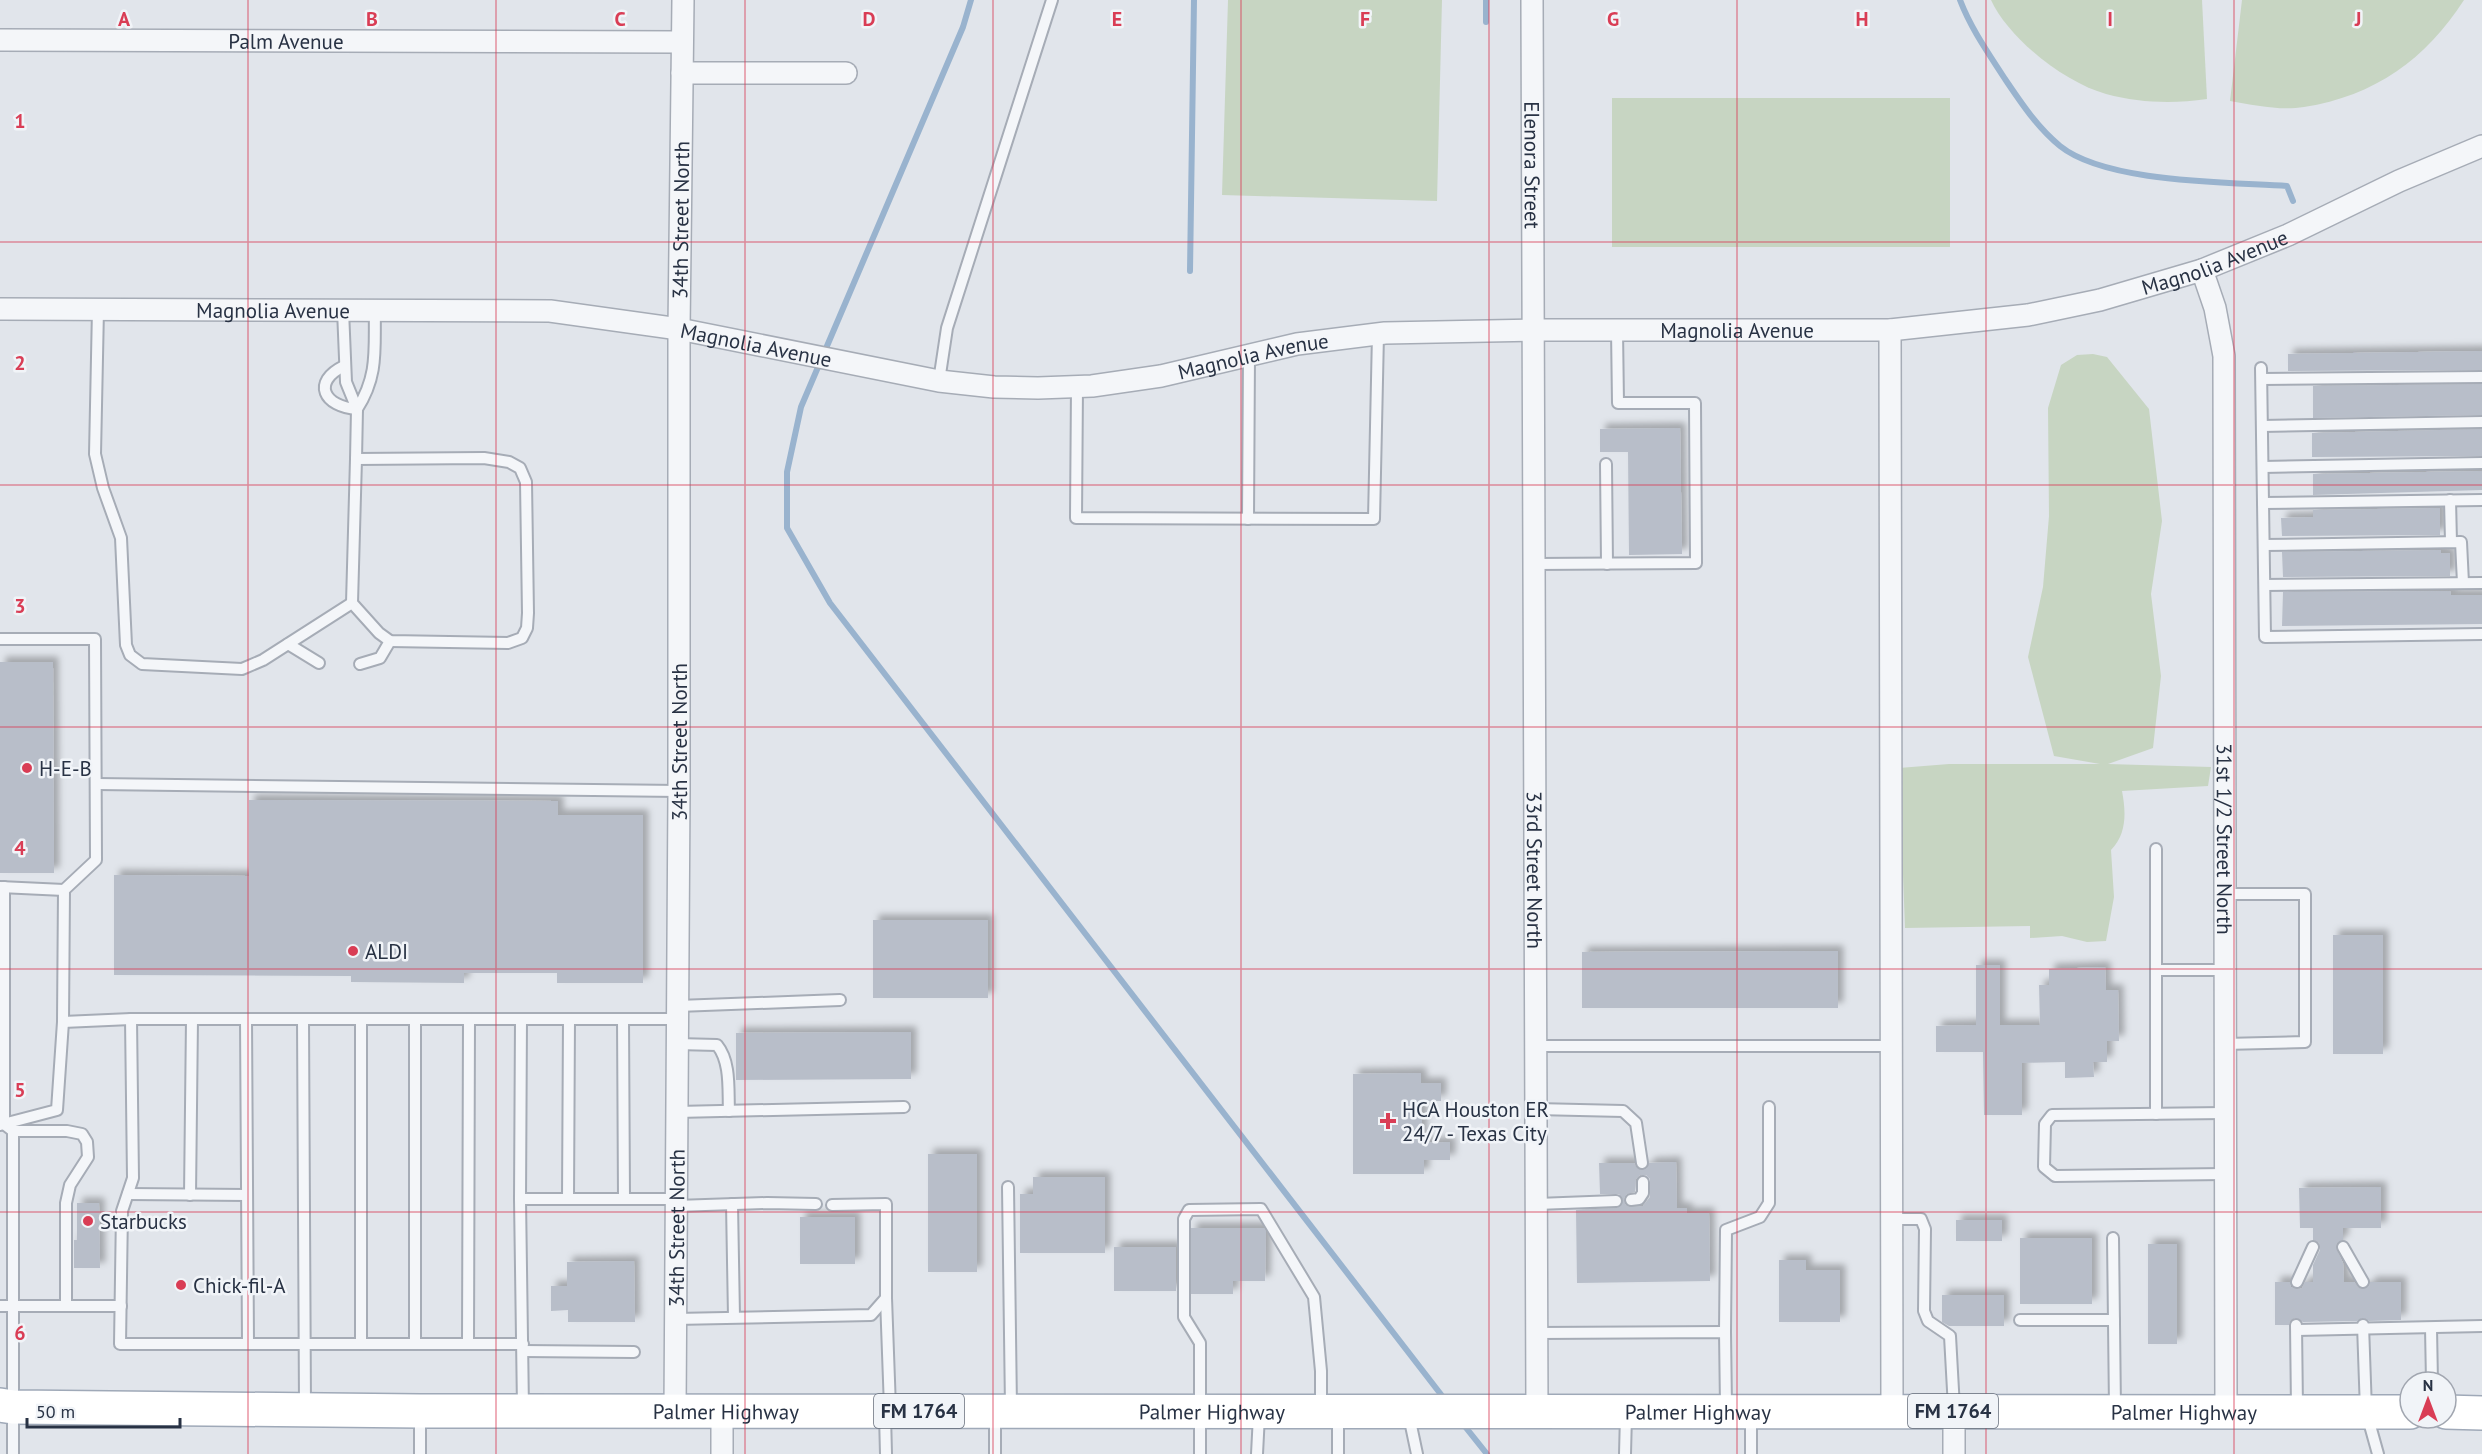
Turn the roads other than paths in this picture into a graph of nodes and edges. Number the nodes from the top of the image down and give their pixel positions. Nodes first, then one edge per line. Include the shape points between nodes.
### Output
1 (683, 0) edge
2 (1052, 0) edge
3 (1532, 0) edge
4 (0, 40) edge
5 (682, 42) junction
6 (682, 73) junction
7 (846, 73) dead end
8 (2482, 146) edge
9 (2202, 270) junction
10 (0, 309) edge
11 (98, 309) junction
12 (343, 310) junction
13 (375, 310) junction
14 (679, 329) junction
15 (1534, 330) junction
16 (1617, 330) junction
17 (1890, 330) junction
18 (1378, 334) junction
19 (1249, 356) junction
20 (344, 366) junction
21 (2482, 377) edge
22 (939, 381) junction
23 (1077, 386) junction
24 (357, 409) junction
25 (2482, 422) edge
26 (2262, 426) junction
27 (356, 459) junction
28 (2482, 463) edge
29 (1606, 464) dead end
30 (2263, 467) junction
31 (2450, 500) junction
32 (2482, 500) edge
33 (2264, 503) junction
34 (1248, 519) junction
35 (2451, 542) junction
36 (2264, 546) junction
37 (1535, 564) junction
38 (1607, 564) junction
39 (2463, 583) junction
40 (2482, 583) edge
41 (2265, 585) junction
42 (352, 603) junction
43 (2482, 634) edge
44 (0, 639) edge
45 (390, 641) junction
46 (288, 644) junction
47 (319, 663) dead end
48 (360, 664) dead end
49 (97, 784) junction
50 (679, 791) junction
51 (2156, 849) dead end
52 (2, 887) edge
53 (64, 890) junction
54 (2225, 894) junction
55 (2156, 970) junction
56 (2224, 970) junction
57 (840, 1000) dead end
58 (678, 1012) junction
59 (131, 1019) junction
60 (192, 1019) junction
61 (246, 1019) junction
62 (303, 1019) junction
63 (361, 1019) junction
64 (415, 1019) junction
65 (469, 1019) junction
66 (521, 1019) junction
67 (569, 1019) junction
68 (623, 1019) junction
69 (63, 1022) junction
70 (677, 1044) junction
71 (2224, 1044) junction
72 (1536, 1046) junction
73 (1891, 1046) junction
74 (904, 1107) dead end
75 (1769, 1107) dead end
76 (1536, 1109) junction
77 (729, 1111) junction
78 (677, 1112) junction
79 (2225, 1113) junction
80 (2156, 1114) junction
81 (6, 1127) edge
82 (1642, 1163) dead end
83 (2225, 1174) junction
84 (1643, 1182) dead end
85 (1008, 1187) dead end
86 (128, 1194) junction
87 (190, 1195) junction
88 (247, 1195) junction
89 (520, 1198) junction
90 (568, 1198) junction
91 (624, 1198) junction
92 (1632, 1200) dead end
93 (1616, 1201) dead end
94 (676, 1202) junction
95 (732, 1204) junction
96 (816, 1204) dead end
97 (1537, 1204) junction
98 (832, 1205) dead end
99 (1891, 1219) junction
100 (2114, 1238) dead end
101 (2313, 1247) dead end
102 (2343, 1247) dead end
103 (2297, 1282) dead end
104 (2363, 1282) dead end
105 (886, 1298) junction
106 (0, 1306) edge
107 (13, 1306) junction
108 (66, 1306) junction
109 (121, 1306) junction
110 (734, 1317) junction
111 (675, 1319) junction
112 (2020, 1320) dead end
113 (2114, 1320) junction
114 (2482, 1326) edge
115 (2364, 1327) junction
116 (2431, 1328) junction
117 (1725, 1332) junction
118 (1537, 1333) junction
119 (248, 1344) junction
120 (305, 1344) junction
121 (361, 1344) junction
122 (416, 1344) junction
123 (468, 1344) junction
124 (523, 1348) junction
125 (634, 1352) dead end
126 (2432, 1370) edge
127 (4, 1408) edge
128 (305, 1410) junction
129 (1200, 1410) junction
130 (1259, 1410) junction
131 (1329, 1410) junction
132 (1413, 1410) junction
133 (420, 1411) junction
134 (524, 1411) junction
135 (675, 1411) junction
136 (722, 1411) junction
137 (888, 1411) junction
138 (1003, 1411) junction
139 (1537, 1411) junction
140 (1626, 1411) junction
141 (1954, 1411) junction
142 (2115, 1411) junction
143 (2226, 1411) junction
144 (2297, 1411) junction
145 (2366, 1411) junction
146 (1738, 1412) junction
147 (1892, 1412) junction
148 (2398, 1412) edge
149 (2458, 1412) edge
150 (2482, 1413) edge
151 (13, 1454) edge
152 (420, 1454) edge
153 (722, 1454) edge
154 (886, 1454) edge
155 (995, 1454) edge
156 (1200, 1454) edge
157 (1257, 1454) edge
158 (1338, 1454) edge
159 (1417, 1454) edge
160 (1625, 1454) edge
161 (1750, 1454) edge
162 (1954, 1454) edge
163 (2378, 1454) edge

1 - 5 street
2 - 22 lane via 947,328
3 - 15 street, Elenora Street
4 - 5 street, Palm Avenue
5 - 6 street, 34th Street North
6 - 7 street
6 - 14 street, 34th Street North
8 - 9 street, Magnolia Avenue via 2399,181 2288,236
9 - 17 street, Magnolia Avenue via 2100,300 2028,315
9 - 54 street, 31st 1/2 Street North via 2215,308 2224,357
10 - 11 street, Magnolia Avenue
11 - 12 street, Magnolia Avenue
11 - 46 lane via 95,454 121,538 124,634 130,655 142,664 242,669
12 - 13 street, Magnolia Avenue
12 - 20 lane
13 - 14 street, Magnolia Avenue via 550,311
13 - 24 lane via 374,375
14 - 22 street, Magnolia Avenue
14 - 50 street, 34th Street North
15 - 16 street, Magnolia Avenue
15 - 18 street, Magnolia Avenue
15 - 37 street, 33rd Street North
16 - 17 street, Magnolia Avenue
16 - 38 lane via 1617,403 1695,403 1696,563
17 - 73 street
18 - 19 street, Magnolia Avenue via 1297,344
18 - 34 lane via 1374,519
19 - 23 street, Magnolia Avenue via 1161,376
19 - 34 lane
20 - 24 lane
20 - 24 lane via 327,378 326,394 338,406
21 - 26 lane via 2262,373
22 - 23 street, Magnolia Avenue via 994,387
23 - 34 lane via 1076,518
24 - 27 lane
25 - 26 lane
26 - 30 lane
27 - 42 lane
27 - 45 lane via 484,458 520,468 526,482 528,613 522,638 508,643
28 - 30 lane
29 - 38 lane
30 - 33 lane
31 - 32 lane
31 - 33 lane
31 - 35 lane
33 - 36 lane
35 - 36 lane
35 - 39 lane via 2462,542
36 - 41 lane
37 - 38 lane
37 - 72 street, 33rd Street North
39 - 40 lane
39 - 41 lane
41 - 43 lane via 2265,637
42 - 45 lane
42 - 46 lane
44 - 49 lane via 95,639
45 - 48 lane via 380,658
46 - 47 lane
49 - 50 lane
49 - 53 lane via 96,860
50 - 58 street, 34th Street North
51 - 55 lane
52 - 53 lane
52 - 81 lane
53 - 69 lane
54 - 56 street, 31st 1/2 Street North
54 - 71 lane via 2305,894 2305,1042
55 - 56 lane
55 - 80 lane
56 - 71 street, 31st 1/2 Street North
57 - 58 lane
58 - 68 lane
58 - 70 street, 34th Street North
59 - 60 lane
59 - 69 lane
59 - 86 lane via 133,1178
60 - 61 lane
60 - 87 lane
61 - 62 lane
61 - 88 lane
62 - 63 lane
62 - 120 lane
63 - 64 lane
63 - 121 lane
64 - 65 lane
64 - 122 lane
65 - 66 lane
65 - 123 lane
66 - 67 lane
66 - 89 lane
67 - 68 lane
67 - 90 lane
68 - 91 lane
69 - 81 lane via 57,1110
70 - 77 lane via 717,1045 722,1050 727,1067
70 - 78 street, 34th Street North
71 - 79 street, 31st 1/2 Street North
72 - 73 lane
72 - 76 street, 33rd Street North
73 - 99 street
74 - 77 lane
75 - 117 lane via 1769,1203 1760,1217 1726,1230
76 - 82 lane via 1623,1111 1636,1123
76 - 97 street, 33rd Street North
77 - 78 lane
78 - 94 street, 34th Street North
79 - 80 lane
79 - 83 street, 31st 1/2 Street North
80 - 83 lane via 2052,1115 2045,1124 2044,1167 2055,1176
81 - 107 lane
81 - 108 lane via 68,1131 82,1134 87,1142 88,1157 70,1185 66,1203
83 - 143 street, 31st 1/2 Street North
84 - 92 lane via 1643,1193
85 - 138 lane
86 - 87 lane
86 - 109 lane via 122,1211
87 - 88 lane
88 - 119 lane
89 - 90 lane
89 - 124 lane
90 - 91 lane
91 - 94 lane
93 - 97 lane
94 - 95 lane
94 - 111 street, 34th Street North
95 - 96 lane
95 - 110 lane
97 - 118 street, 33rd Street North
98 - 105 lane via 885,1204
99 - 141 lane via 1921,1219 1925,1229 1923,1311 1928,1321 1950,1336
99 - 147 street
100 - 113 lane
101 - 103 lane
102 - 104 lane
105 - 110 lane via 871,1315
105 - 137 lane
106 - 107 lane
107 - 108 lane
107 - 127 lane
108 - 109 lane
109 - 119 lane via 120,1344
110 - 111 lane
111 - 135 street, 34th Street North
112 - 113 lane
113 - 142 lane
114 - 116 lane
115 - 116 lane
115 - 144 lane via 2296,1327
115 - 145 lane
116 - 126 lane
117 - 118 lane
117 - 146 lane
118 - 139 street, 33rd Street North
119 - 120 lane
120 - 121 lane
120 - 128 lane
121 - 122 lane
122 - 123 lane
123 - 124 lane
124 - 125 lane
124 - 134 lane
127 - 128 main road, Palmer Highway / FM 1764
127 - 151 lane
128 - 133 main road, Palmer Highway / FM 1764
129 - 130 main road, Palmer Highway / FM 1764
129 - 131 lane via 1200,1343 1184,1317 1184,1219 1189,1210 1261,1209 1314,1297
129 - 138 main road, Palmer Highway / FM 1764
129 - 156 lane
130 - 131 main road, Palmer Highway / FM 1764
130 - 157 lane
131 - 132 main road, Palmer Highway / FM 1764
131 - 158 lane
132 - 139 main road, Palmer Highway / FM 1764
132 - 159 lane
133 - 134 main road, Palmer Highway / FM 1764
133 - 152 lane
134 - 135 main road, Palmer Highway / FM 1764
135 - 136 main road, Palmer Highway / FM 1764
136 - 137 main road, Palmer Highway / FM 1764
136 - 153 street
137 - 138 main road, Palmer Highway / FM 1764
137 - 154 lane
138 - 155 lane
139 - 140 main road, Palmer Highway / FM 1764
140 - 146 main road, Palmer Highway / FM 1764
140 - 160 lane
141 - 142 main road, Palmer Highway / FM 1764
141 - 147 main road, Palmer Highway / FM 1764
141 - 162 street
142 - 143 main road, Palmer Highway / FM 1764
143 - 144 main road, Palmer Highway / FM 1764
144 - 145 main road, Palmer Highway / FM 1764
145 - 148 main road, Palmer Highway / FM 1764
145 - 163 lane
146 - 147 main road, Palmer Highway / FM 1764
146 - 161 lane
149 - 150 main road

